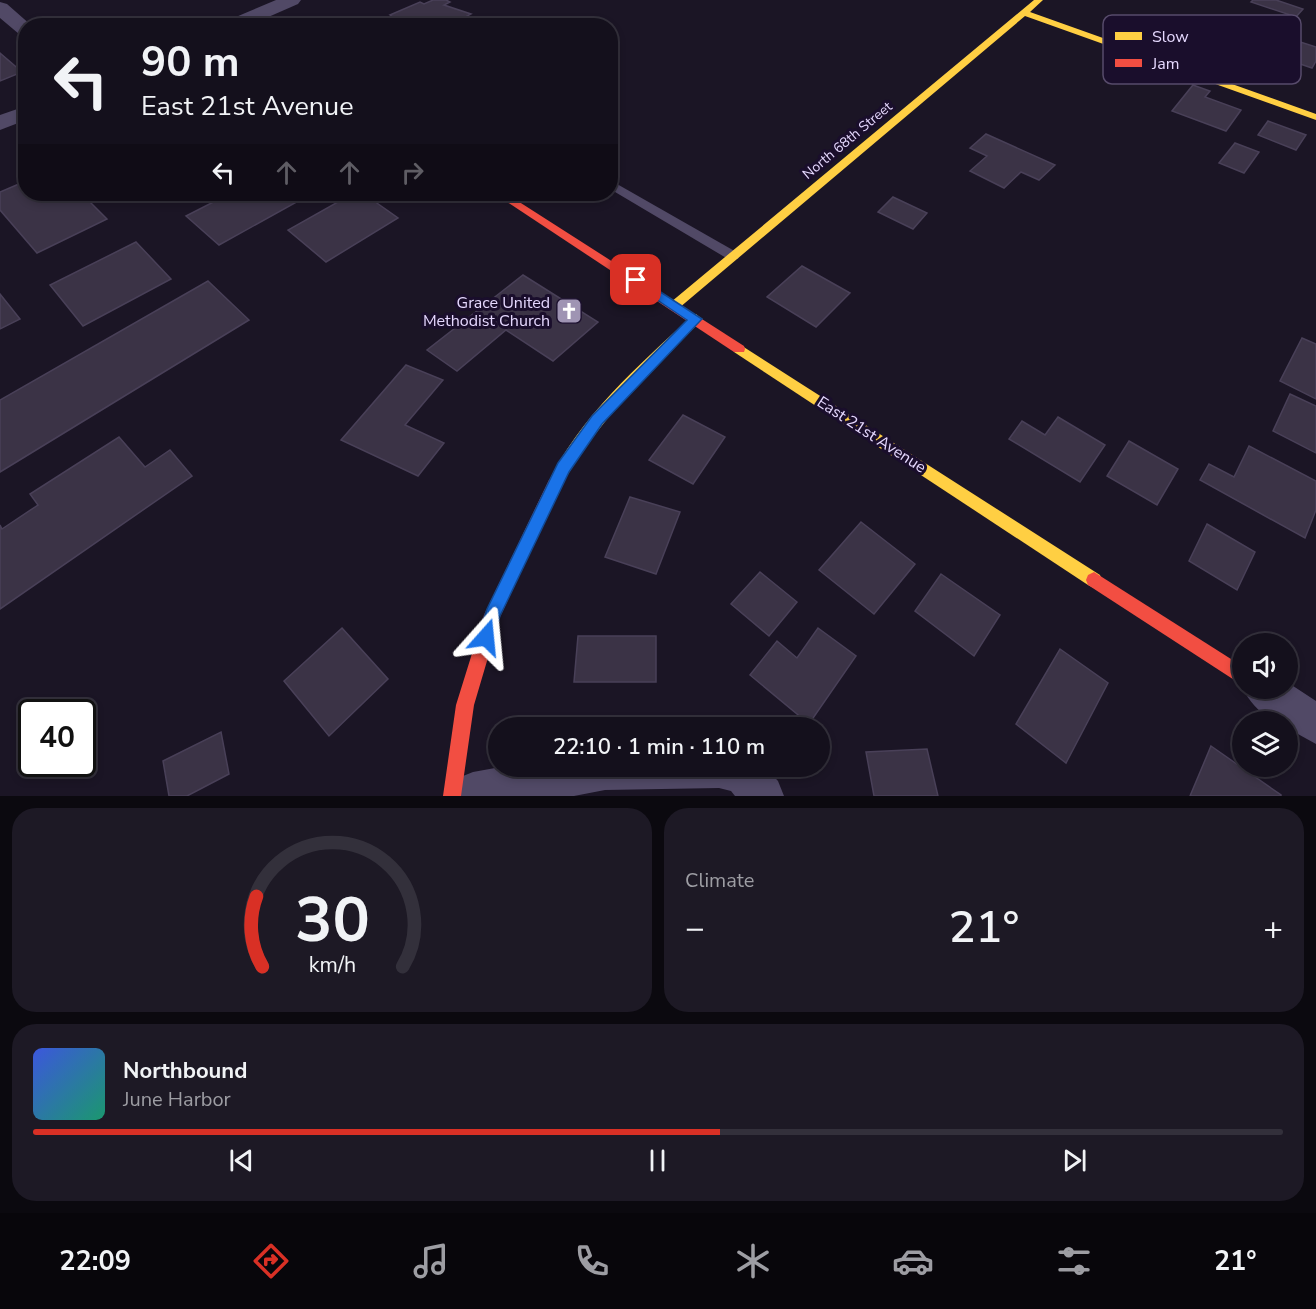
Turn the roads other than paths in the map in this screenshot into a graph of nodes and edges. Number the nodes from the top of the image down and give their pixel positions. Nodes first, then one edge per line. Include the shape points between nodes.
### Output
1 (292, 0) edge
2 (1039, 0) edge
3 (0, 8) edge
4 (1024, 13) junction
5 (251, 18) edge
6 (18, 23) edge
7 (1103, 41) edge
8 (1223, 84) edge
9 (18, 115) edge
10 (1316, 117) edge
11 (0, 123) edge
12 (618, 189) edge
13 (511, 201) edge
14 (733, 256) junction
15 (675, 305) junction
16 (696, 319) junction
17 (1232, 669) edge
18 (1278, 699) edge
19 (1316, 724) edge
20 (452, 796) edge
21 (472, 796) edge
22 (762, 796) edge

1 - 5 street
2 - 4 street, North 68th Street
3 - 6 street
4 - 7 street
4 - 14 street, North 68th Street
8 - 10 street
9 - 11 street
12 - 14 lane
13 - 15 street, East 21st Avenue
14 - 15 street, North 68th Street
15 - 16 street, East 21st Avenue
16 - 17 street, East 21st Avenue
16 - 20 street via 597,420 563,467 492,615 465,705
18 - 19 street
21 - 22 street via 605,770 719,768 742,773

